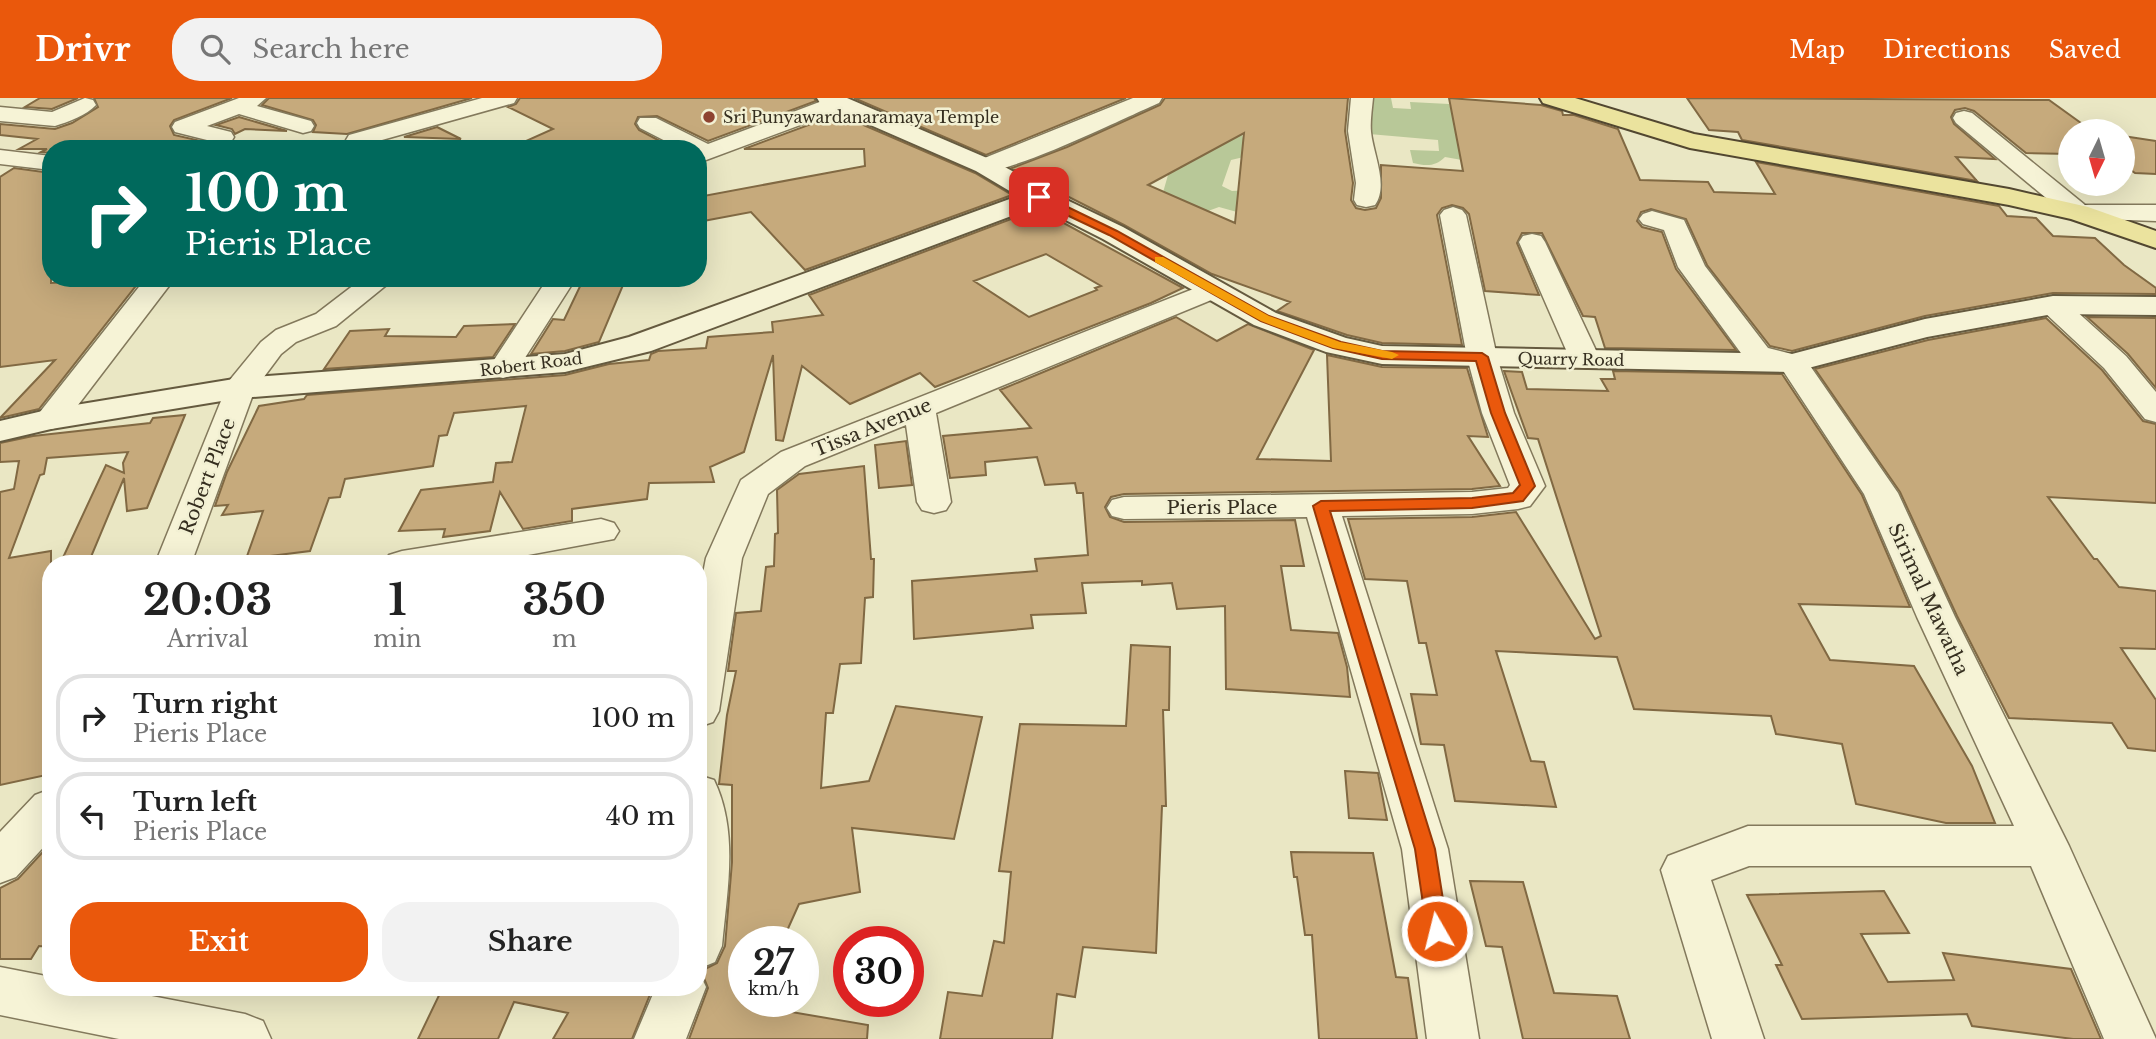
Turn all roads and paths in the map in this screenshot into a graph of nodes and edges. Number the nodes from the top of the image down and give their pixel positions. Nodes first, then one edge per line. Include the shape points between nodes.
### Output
1 (506, 98) edge
2 (1151, 98) edge
3 (1362, 98) edge
4 (1551, 98) edge
5 (833, 100) edge
6 (246, 103) edge
7 (85, 105) dead end
8 (0, 114) edge
9 (1964, 118) dead end
10 (648, 123) dead end
11 (303, 126) dead end
12 (223, 137) dead end
13 (357, 140) dead end
14 (677, 140) edge
15 (707, 153) edge
16 (0, 157) edge
17 (42, 162) edge
18 (985, 166) junction
19 (1039, 197) junction
20 (1366, 201) dead end
21 (2079, 213) junction
22 (2156, 213) edge
23 (1453, 215) dead end
24 (1653, 219) dead end
25 (2156, 240) edge
26 (1532, 242) dead end
27 (154, 287) edge
28 (369, 287) edge
29 (556, 287) edge
30 (1211, 290) junction
31 (2053, 305) junction
32 (2156, 306) edge
33 (1482, 357) junction
34 (1585, 359) junction
35 (1793, 363) junction
36 (503, 369) junction
37 (240, 388) junction
38 (919, 408) junction
39 (2156, 412) edge
40 (51, 419) junction
41 (0, 431) edge
42 (934, 502) dead end
43 (1321, 506) junction
44 (1124, 508) dead end
45 (601, 531) dead end
46 (176, 555) edge
47 (456, 555) edge
48 (707, 658) edge
49 (42, 818) edge
50 (2046, 846) junction
51 (0, 863) edge
52 (0, 991) edge
53 (677, 996) edge
54 (245, 1039) edge
55 (660, 1039) edge
56 (1453, 1039) edge
57 (1738, 1039) edge
58 (2130, 1039) edge

1 - 13 street
2 - 18 street
3 - 20 street via 1359,131 1368,183
4 - 21 main road via 1690,141
5 - 15 street
5 - 18 street, Quarry Road
6 - 11 street
6 - 12 street via 183,127
7 - 8 street via 55,119
9 - 21 street
10 - 14 street
16 - 17 street
18 - 19 street, Quarry Road
19 - 30 street, Quarry Road via 1113,233
19 - 36 street, Robert Road via 640,344 565,363
21 - 22 street
21 - 25 main road
23 - 33 street
24 - 35 street via 1675,225 1692,267 1757,354
26 - 34 street
27 - 40 street
28 - 37 street, Robert Place via 326,320 286,336
29 - 36 street
30 - 33 street, Quarry Road via 1265,319 1337,345 1382,355
30 - 38 street, Tissa Avenue
31 - 32 street, Quarry Road
31 - 35 street, Quarry Road via 1925,328
31 - 39 street via 2115,362
33 - 34 street, Quarry Road
33 - 43 street, Pieris Place via 1498,413 1528,486 1518,498
34 - 35 street, Quarry Road
35 - 50 street, Sirimal Mawatha via 1881,493
36 - 37 street, Robert Road
37 - 40 street, Robert Road
37 - 46 street, Robert Place
38 - 42 street
38 - 48 street, Tissa Avenue via 793,459 753,488 724,558
40 - 41 street, Robert Road
43 - 44 street, Pieris Place
43 - 56 street via 1425,849
45 - 47 street
49 - 51 street
50 - 57 street via 1748,846 1684,870
50 - 58 street, Sirimal Mawatha
52 - 54 street
53 - 55 street

